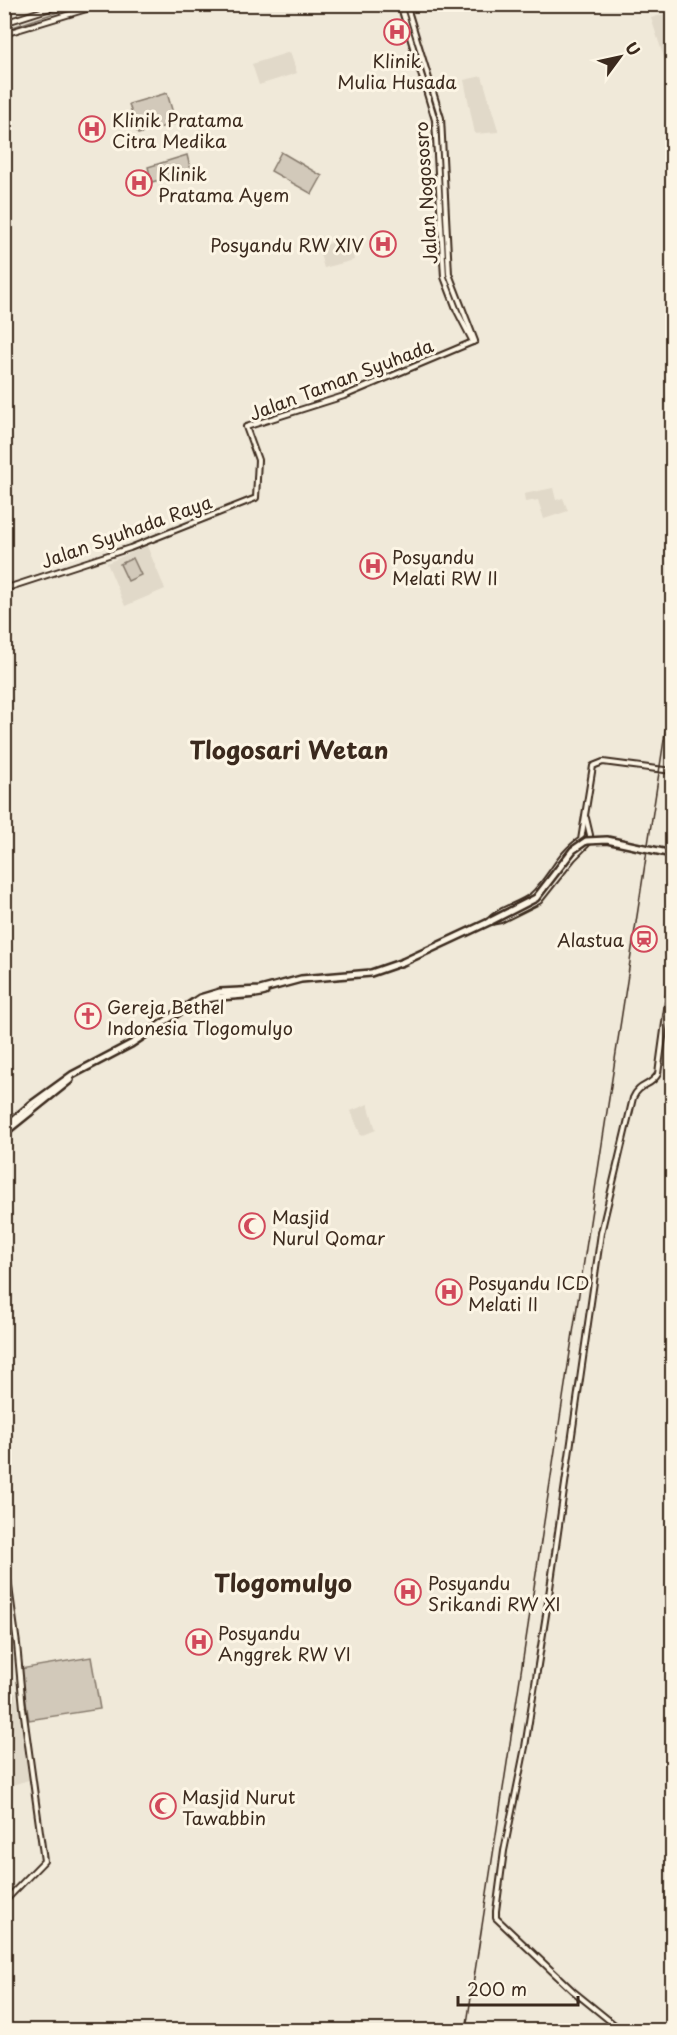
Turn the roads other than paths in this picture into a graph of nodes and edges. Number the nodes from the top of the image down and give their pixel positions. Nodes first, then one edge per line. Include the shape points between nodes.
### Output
1 (63, 4) edge
2 (103, 4) edge
3 (400, 4) edge
4 (406, 4) edge
5 (4, 23) edge
6 (4, 34) edge
7 (460, 310) junction
8 (474, 341) joint
9 (256, 498) joint
10 (4, 589) edge
11 (672, 771) edge
12 (585, 816) junction
13 (590, 835) junction
14 (581, 840) junction
15 (672, 854) edge
16 (489, 922) junction
17 (672, 972) edge
18 (14, 1123) junction
19 (4, 1128) edge
20 (4, 1133) edge
21 (4, 1551) edge
22 (4, 1902) edge
23 (621, 2031) edge

1 - 5 street
2 - 6 street
3 - 7 street, Jalan Nogososro via 435,120 444,277
4 - 7 street, Jalan Nogososro via 441,118 449,274
7 - 8 street, Jalan Nogososro
8 - 9 street, Jalan Taman Syuhada via 344,396 246,427 258,460
9 - 10 street, Jalan Syuhada Raya via 146,542
11 - 12 street via 597,764 592,768
12 - 13 street
12 - 14 street
13 - 14 street
13 - 16 street via 588,843 535,904
14 - 16 street via 569,847 532,896 495,914
15 - 16 main road, bridge via 607,840 586,841 573,849 536,898
16 - 18 main road via 390,967 360,975 307,980 260,994 220,995 202,1001 146,1039 49,1093
17 - 23 street via 658,1074 638,1089 633,1098 602,1233 550,1591 496,1911 496,1918 524,1946
18 - 19 main road
18 - 20 main road
21 - 22 street via 44,1861

